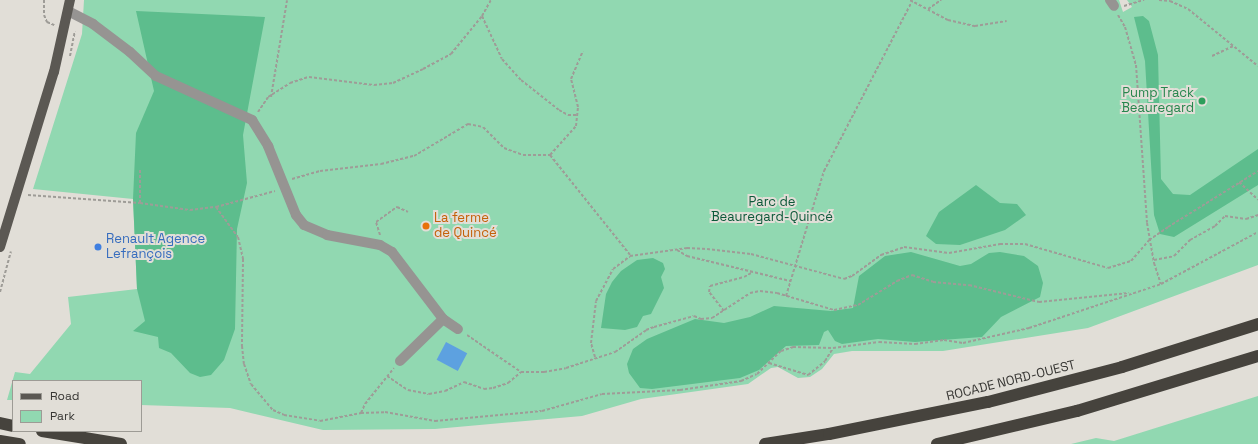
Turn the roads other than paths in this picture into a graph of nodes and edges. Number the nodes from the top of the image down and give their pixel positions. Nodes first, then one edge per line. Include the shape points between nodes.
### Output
1 (70, 0) edge
2 (68, 10) junction
3 (9, 215) junction
4 (0, 228) edge
5 (0, 247) edge
6 (443, 318) junction
7 (1258, 324) edge
8 (458, 329) road end
9 (1258, 356) edge
10 (400, 361) road end
11 (0, 423) edge
12 (12, 426) edge
13 (48, 432) edge
14 (0, 441) edge
15 (20, 444) edge
16 (121, 444) edge
17 (765, 444) edge
18 (937, 444) edge

1 - 2 main road
2 - 3 main road via 54,72
2 - 6 street via 93,24 156,76 252,120 268,146 296,215 304,225 327,235 380,244 392,252
3 - 4 street
3 - 5 main road
6 - 8 street
6 - 10 street
7 - 17 highway, ROCADE NORD-OUEST via 1122,367 988,402 829,434
9 - 18 highway via 1077,411
11 - 12 highway
13 - 16 highway
14 - 15 highway

